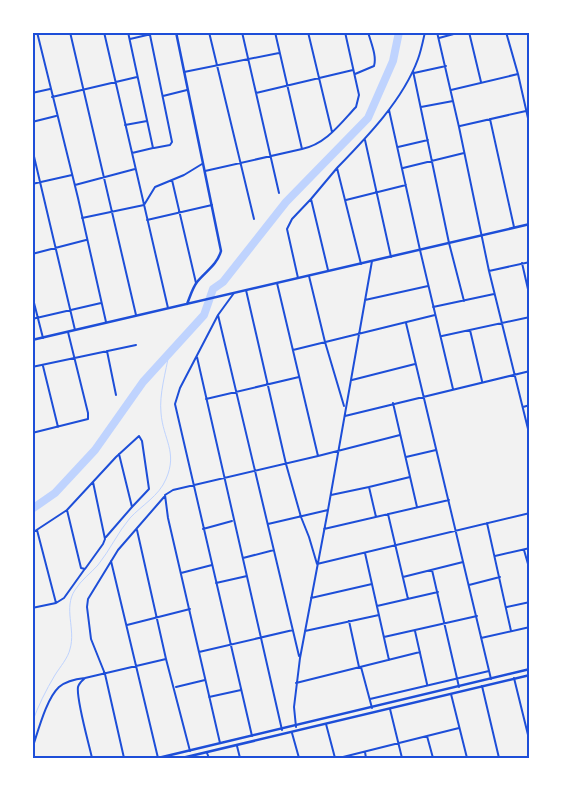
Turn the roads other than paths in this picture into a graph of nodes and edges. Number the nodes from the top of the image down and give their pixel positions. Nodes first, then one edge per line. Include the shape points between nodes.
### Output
1 (37, 32) edge
2 (70, 32) edge
3 (104, 32) edge
4 (128, 32) edge
5 (160, 32) edge
6 (176, 32) edge
7 (209, 32) edge
8 (242, 32) edge
9 (275, 32) edge
10 (308, 32) edge
11 (345, 32) edge
12 (368, 32) edge
13 (424, 32) edge
14 (437, 32) edge
15 (461, 32) edge
16 (470, 32) edge
17 (506, 32) edge
18 (150, 35) junction
19 (438, 38) junction
20 (129, 40) junction
21 (279, 53) junction
22 (248, 59) junction
23 (216, 66) junction
24 (446, 66) junction
25 (414, 69) junction
26 (353, 70) junction
27 (184, 72) junction
28 (413, 73) junction
29 (354, 74) junction
30 (518, 74) junction
31 (137, 77) junction
32 (319, 78) junction
33 (115, 82) junction
34 (482, 82) junction
35 (287, 86) junction
36 (50, 88) junction
37 (83, 90) junction
38 (188, 90) junction
39 (450, 90) junction
40 (32, 93) edge
41 (256, 93) junction
42 (163, 96) junction
43 (52, 97) junction
44 (453, 101) junction
45 (420, 108) junction
46 (389, 110) junction
47 (526, 111) junction
48 (56, 116) junction
49 (490, 119) junction
50 (147, 121) junction
51 (32, 122) edge
52 (125, 125) junction
53 (459, 126) junction
54 (530, 127) edge
55 (332, 133) junction
56 (365, 140) junction
57 (428, 140) junction
58 (398, 147) junction
59 (32, 148) edge
60 (153, 148) junction
61 (302, 149) junction
62 (131, 153) junction
63 (464, 153) junction
64 (271, 156) junction
65 (432, 161) junction
66 (241, 163) junction
67 (203, 164) junction
68 (338, 168) junction
69 (403, 168) junction
70 (135, 169) junction
71 (205, 171) junction
72 (72, 175) junction
73 (104, 177) junction
74 (172, 180) junction
75 (40, 182) junction
76 (32, 184) edge
77 (74, 185) junction
78 (406, 185) junction
79 (376, 192) junction
80 (279, 193) dead end
81 (312, 199) junction
82 (346, 200) junction
83 (212, 204) junction
84 (144, 205) junction
85 (179, 212) junction
86 (112, 213) junction
87 (82, 218) junction
88 (254, 219) dead end
89 (147, 220) junction
90 (530, 224) edge
91 (514, 227) junction
92 (482, 235) junction
93 (87, 240) junction
94 (448, 243) junction
95 (56, 248) junction
96 (420, 250) junction
97 (32, 254) edge
98 (391, 256) junction
99 (372, 261) junction
100 (530, 262) edge
101 (522, 263) junction
102 (361, 264) junction
103 (328, 271) junction
104 (489, 271) junction
105 (309, 276) junction
106 (298, 278) junction
107 (196, 283) junction
108 (277, 283) junction
109 (528, 284) edge
110 (428, 286) junction
111 (246, 290) junction
112 (233, 293) junction
113 (495, 294) junction
114 (32, 295) edge
115 (530, 298) edge
116 (365, 300) junction
117 (464, 301) junction
118 (101, 303) junction
119 (187, 304) junction
120 (433, 307) junction
121 (168, 308) junction
122 (70, 310) junction
123 (218, 315) junction
124 (436, 315) junction
125 (137, 316) junction
126 (530, 317) edge
127 (38, 318) junction
128 (32, 319) edge
129 (106, 323) junction
130 (406, 323) junction
131 (502, 323) junction
132 (75, 330) junction
133 (470, 330) junction
134 (68, 332) junction
135 (358, 334) junction
136 (440, 336) junction
137 (42, 338) junction
138 (32, 340) edge
139 (324, 342) junction
140 (136, 345) dead end
141 (293, 350) junction
142 (107, 351) junction
143 (197, 356) junction
144 (74, 358) junction
145 (415, 364) junction
146 (43, 365) junction
147 (32, 368) edge
148 (530, 371) edge
149 (515, 374) junction
150 (299, 377) junction
151 (351, 380) junction
152 (482, 382) junction
153 (267, 385) junction
154 (453, 389) junction
155 (237, 392) junction
156 (116, 394) dead end
157 (423, 397) junction
158 (206, 399) junction
159 (393, 403) junction
160 (530, 405) edge
161 (523, 407) junction
162 (345, 408) junction
163 (344, 416) junction
164 (58, 426) junction
165 (32, 433) edge
166 (400, 435) junction
167 (530, 437) edge
168 (339, 450) junction
169 (436, 450) junction
170 (119, 454) junction
171 (318, 456) junction
172 (406, 457) junction
173 (286, 464) junction
174 (255, 472) junction
175 (410, 477) junction
176 (224, 479) junction
177 (93, 482) junction
178 (193, 486) junction
179 (369, 486) junction
180 (165, 495) junction
181 (331, 495) junction
182 (449, 500) junction
183 (132, 507) junction
184 (417, 507) junction
185 (67, 510) junction
186 (328, 510) junction
187 (530, 513) edge
188 (388, 514) junction
189 (300, 517) junction
190 (376, 517) junction
191 (234, 521) junction
192 (487, 523) junction
193 (268, 524) junction
194 (203, 529) junction
195 (324, 529) junction
196 (37, 530) junction
197 (137, 530) junction
198 (457, 531) junction
199 (32, 533) edge
200 (105, 539) junction
201 (395, 546) junction
202 (530, 548) edge
203 (524, 549) junction
204 (274, 550) junction
205 (365, 553) junction
206 (495, 556) junction
207 (242, 558) junction
208 (111, 561) junction
209 (464, 562) junction
210 (317, 564) junction
211 (212, 565) junction
212 (85, 569) junction
213 (432, 570) junction
214 (530, 571) edge
215 (181, 573) junction
216 (247, 576) junction
217 (402, 577) junction
218 (500, 577) junction
219 (216, 584) junction
220 (372, 584) junction
221 (469, 585) junction
222 (438, 592) junction
223 (310, 598) junction
224 (408, 599) junction
225 (56, 602) junction
226 (530, 602) edge
227 (377, 606) junction
228 (507, 607) junction
229 (32, 608) edge
230 (190, 609) junction
231 (379, 615) junction
232 (477, 616) junction
233 (158, 617) junction
234 (349, 622) junction
235 (127, 624) junction
236 (445, 624) junction
237 (530, 626) edge
238 (293, 630) junction
239 (414, 630) junction
240 (304, 631) junction
241 (512, 631) junction
242 (262, 637) junction
243 (384, 637) junction
244 (481, 638) junction
245 (230, 644) junction
246 (199, 652) junction
247 (420, 652) junction
248 (300, 658) junction
249 (166, 659) junction
250 (389, 660) junction
251 (136, 667) junction
252 (360, 667) junction
253 (530, 670) edge
254 (489, 671) junction
255 (105, 674) junction
256 (530, 675) edge
257 (85, 678) junction
258 (457, 678) junction
259 (514, 678) junction
260 (491, 679) junction
261 (205, 680) junction
262 (296, 683) junction
263 (428, 685) junction
264 (482, 686) junction
265 (460, 687) junction
266 (174, 688) junction
267 (241, 690) junction
268 (451, 694) junction
269 (209, 697) junction
270 (370, 699) junction
271 (372, 708) junction
272 (390, 709) junction
273 (326, 724) junction
274 (296, 726) junction
275 (459, 728) junction
276 (282, 730) junction
277 (292, 733) junction
278 (252, 736) junction
279 (427, 736) junction
280 (398, 743) junction
281 (530, 743) edge
282 (220, 744) junction
283 (237, 746) junction
284 (32, 749) edge
285 (190, 751) junction
286 (208, 752) junction
287 (364, 752) junction
288 (92, 758) edge
289 (124, 758) edge
290 (158, 758) edge
291 (182, 758) edge
292 (209, 758) edge
293 (240, 758) edge
294 (299, 758) edge
295 (335, 758) edge
296 (339, 758) edge
297 (366, 758) edge
298 (402, 758) edge
299 (433, 758) edge
300 (467, 758) edge
301 (499, 758) edge

1 - 36 street
2 - 37 street
3 - 33 street
4 - 20 street
5 - 18 street
6 - 27 street
7 - 23 street
8 - 22 street
9 - 21 street
10 - 32 street
11 - 26 street
12 - 29 street via 375,64
13 - 25 street
14 - 19 street
15 - 19 street
16 - 34 street
17 - 30 street
18 - 20 street
18 - 42 street
19 - 24 street
20 - 31 street
21 - 22 street
21 - 35 street
22 - 23 street
22 - 41 street
23 - 27 street
23 - 66 street
24 - 28 street
24 - 39 street
25 - 28 street
25 - 46 street
26 - 29 street
26 - 32 street
27 - 38 street
28 - 45 street
29 - 55 street via 359,100
30 - 34 street
30 - 47 street
31 - 33 street
31 - 50 street
32 - 35 street
32 - 55 street
33 - 37 street
33 - 52 street
34 - 39 street
35 - 41 street
35 - 61 street
36 - 40 street
36 - 43 street
37 - 43 street
37 - 73 street
38 - 42 street
38 - 67 street
39 - 44 street
41 - 64 street
42 - 60 street via 172,142
43 - 48 street
44 - 45 street
44 - 53 street
45 - 57 street
46 - 56 street
46 - 58 street
47 - 49 street
47 - 54 street
48 - 51 street
48 - 72 street
49 - 53 street
49 - 91 street
50 - 52 street
50 - 60 street
52 - 62 street
53 - 63 street
55 - 61 street via 316,145
56 - 68 street
56 - 79 street
57 - 58 street
57 - 65 street
58 - 69 street
59 - 75 street
60 - 62 street
61 - 64 street
62 - 70 street
63 - 65 street
63 - 92 street
64 - 66 street
64 - 80 street
65 - 69 street
65 - 94 street
66 - 71 street
66 - 88 street
67 - 71 street
67 - 74 street
68 - 81 street
68 - 82 street
69 - 78 street
70 - 73 street
70 - 84 street
71 - 83 street
72 - 75 street
72 - 77 street
73 - 77 street
73 - 86 street
74 - 84 street via 155,187
74 - 85 street
75 - 76 street
75 - 95 street
77 - 87 street
78 - 79 street
78 - 96 street
79 - 82 street
79 - 98 street
81 - 103 street
81 - 106 street via 292,219 287,229
82 - 102 street
83 - 85 street
83 - 107 street via 221,251 217,262
84 - 86 street
84 - 89 street
85 - 89 street
85 - 107 street
86 - 87 street
86 - 125 street
87 - 93 street
89 - 121 street
90 - 91 street
91 - 92 street
92 - 94 street
92 - 104 street
93 - 95 street
93 - 118 street
94 - 96 street
94 - 117 street
95 - 97 street
95 - 122 street
96 - 98 street
96 - 110 street
98 - 99 street
99 - 102 street
99 - 116 street
100 - 101 street
101 - 104 street
101 - 109 street
102 - 103 street
103 - 105 street
104 - 113 street
105 - 106 street
105 - 139 street
106 - 108 street
107 - 119 street
108 - 111 street
108 - 141 street
109 - 115 street
110 - 116 street
110 - 120 street
111 - 112 street
111 - 153 street
112 - 119 street
112 - 123 street
113 - 117 street
113 - 131 street
114 - 127 street
116 - 135 street
117 - 120 street
118 - 122 street
118 - 129 street
119 - 121 street
120 - 124 street
121 - 125 street
122 - 127 street
122 - 132 street
123 - 143 street
123 - 155 street
124 - 130 street
124 - 136 street
125 - 129 street
126 - 131 street
127 - 128 street
127 - 137 street
129 - 132 street
130 - 135 street
130 - 145 street
131 - 133 street
131 - 149 street
132 - 134 street
133 - 136 street
133 - 152 street
134 - 137 street
134 - 144 street
135 - 139 street
135 - 151 street
136 - 154 street
137 - 138 street
139 - 141 street
139 - 162 street
140 - 142 street
141 - 150 street
142 - 144 street
142 - 156 street
143 - 158 street
143 - 178 street via 174,404
144 - 146 street
144 - 164 street via 88,419
145 - 151 street
145 - 157 street
146 - 147 street
146 - 164 street
148 - 149 street
149 - 152 street
149 - 161 street
150 - 153 street
150 - 171 street
151 - 162 street
152 - 154 street
153 - 155 street
153 - 173 street
154 - 157 street
155 - 158 street
155 - 174 street
157 - 159 street
157 - 169 street
158 - 176 street
159 - 163 street
159 - 166 street
160 - 161 street
161 - 167 street
162 - 163 street
163 - 168 street
164 - 165 street
166 - 168 street
166 - 172 street
168 - 171 street
168 - 181 street
169 - 172 street
169 - 182 street
170 - 177 street
170 - 183 street
170 - 183 street via 140,436 149,489
171 - 173 street
172 - 175 street
173 - 174 street
173 - 189 street
174 - 176 street
174 - 193 street
175 - 179 street
175 - 184 street
176 - 178 street
176 - 191 street
177 - 185 street
177 - 200 street
178 - 180 street
178 - 194 street
179 - 181 street
179 - 190 street
180 - 197 street
180 - 215 street
181 - 186 street
182 - 184 street
182 - 198 street
183 - 200 street
184 - 188 street
185 - 196 street
185 - 212 street via 81,568
186 - 189 street
186 - 195 street
187 - 192 street
188 - 190 street
188 - 201 street
189 - 193 street
189 - 210 street
190 - 195 street
191 - 194 street
191 - 207 street
192 - 198 street
192 - 206 street
193 - 204 street
194 - 211 street
195 - 210 street
196 - 199 street
196 - 225 street
197 - 208 street
197 - 233 street
198 - 201 street
198 - 209 street
200 - 212 street
201 - 205 street
201 - 217 street
202 - 203 street
203 - 206 street
203 - 214 street
204 - 207 street
204 - 238 street
205 - 210 street
205 - 220 street
206 - 218 street
207 - 216 street
208 - 235 street
208 - 255 street via 92,590 87,607 91,640
209 - 213 street
209 - 221 street
210 - 223 street
211 - 215 street
211 - 219 street
212 - 225 street via 67,594
213 - 217 street
213 - 222 street
215 - 230 street
216 - 219 street
216 - 242 street
217 - 224 street
218 - 221 street
218 - 228 street
219 - 245 street
220 - 223 street
220 - 227 street
221 - 232 street
222 - 224 street
222 - 236 street
223 - 240 street
224 - 227 street
225 - 229 street
226 - 228 street
227 - 231 street
228 - 241 street
230 - 233 street
230 - 246 street
231 - 234 street
231 - 243 street
232 - 236 street
232 - 244 street
233 - 235 street
233 - 249 street
234 - 240 street
234 - 252 street
235 - 251 street
236 - 239 street
236 - 258 street
237 - 241 street
238 - 242 street
238 - 248 street
239 - 243 street
239 - 247 street
240 - 248 street
241 - 244 street
242 - 245 street
242 - 276 street
243 - 250 street
244 - 254 street
245 - 246 street
245 - 267 street
246 - 261 street
247 - 250 street
247 - 263 street
248 - 262 street
249 - 251 street
249 - 266 street
250 - 252 street
251 - 255 street
251 - 290 street
252 - 262 street
252 - 270 street
253 - 260 street
254 - 258 street
254 - 260 street
255 - 257 street
255 - 289 street
256 - 259 street
257 - 284 street via 58,688
257 - 288 street via 80,682 78,693
258 - 263 street
258 - 265 street
259 - 264 street
259 - 281 street
260 - 265 street
261 - 266 street
261 - 269 street
262 - 274 street
263 - 270 street
264 - 268 street
264 - 301 street
265 - 271 street
266 - 285 street
267 - 269 street
267 - 278 street
268 - 272 street
268 - 275 street
269 - 282 street
270 - 271 street
271 - 274 street
272 - 273 street
272 - 280 street
273 - 277 street
273 - 295 street
274 - 276 street
275 - 279 street
275 - 300 street
276 - 278 street
277 - 283 street
277 - 294 street
278 - 282 street
279 - 280 street
279 - 299 street
280 - 287 street
280 - 298 street
282 - 285 street
283 - 286 street
283 - 293 street
285 - 290 street
286 - 291 street
286 - 292 street
287 - 296 street
287 - 297 street

